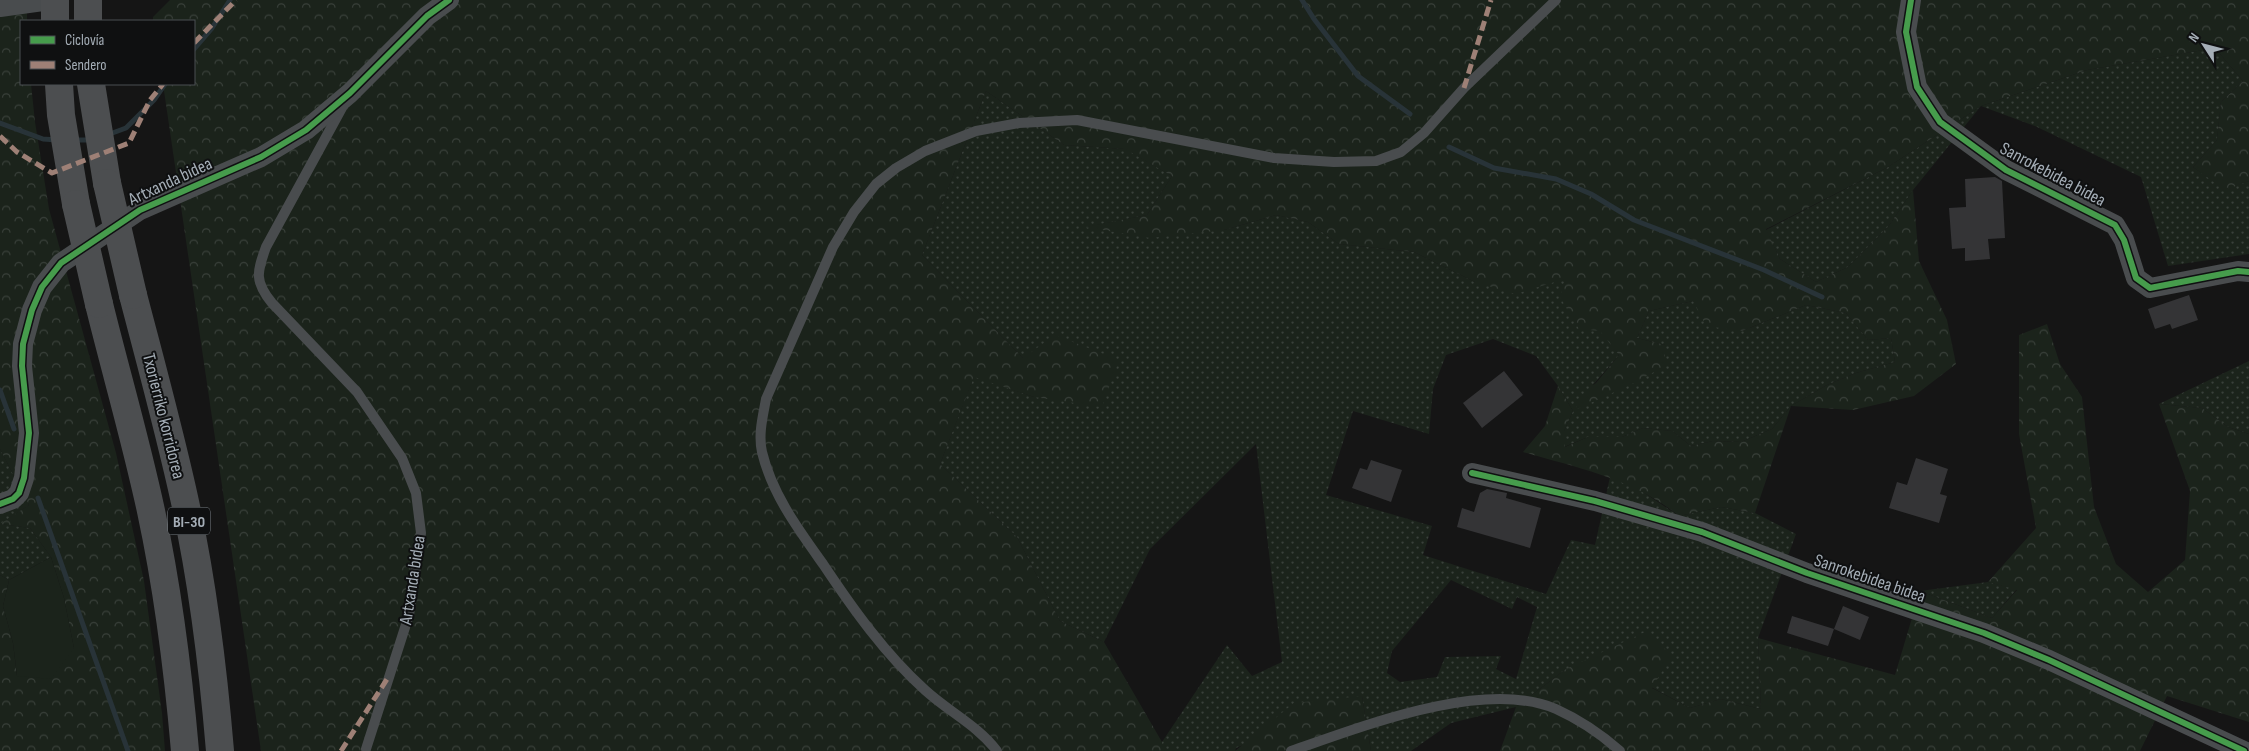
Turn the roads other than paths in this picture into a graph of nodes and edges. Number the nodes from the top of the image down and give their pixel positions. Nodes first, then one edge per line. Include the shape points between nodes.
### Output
1 (50, 0) edge
2 (55, 0) edge
3 (88, 0) edge
4 (448, 0) edge
5 (1556, 0) edge
6 (1911, 0) edge
7 (0, 7) edge
8 (55, 20) edge
9 (88, 20) edge
10 (59, 85) edge
11 (91, 85) edge
12 (350, 93) junction
13 (2249, 272) edge
14 (1472, 473) dead end
15 (0, 504) edge
16 (366, 749) dead end
17 (185, 751) edge
18 (220, 751) edge
19 (997, 751) edge
20 (1290, 751) edge
21 (1620, 751) edge
22 (2244, 751) edge

1 - 7 street
2 - 8 highway
3 - 9 highway
4 - 12 street, Artxanda bidea via 427,16
5 - 19 lane via 1464,88 1424,134 1401,152 1376,161 1274,158 1077,120 1019,122 976,131 925,151 876,184 854,212 834,247 766,399 761,426 762,449 769,477 789,515 872,632 926,691 986,736
6 - 13 street, Sanrokebidea bidea via 1906,32 1917,87 1940,122 2006,170 2115,225 2124,240 2136,278 2142,285 2150,288 2238,271
10 - 17 highway, Txorierriko korridorea / BI-30, bridge via 76,204 141,468 163,575
11 - 18 highway, Txorierriko korridorea / BI-30, bridge via 107,183 175,459 196,559 209,641
12 - 15 street, Artxanda bidea via 306,130 261,157 140,210 62,263 42,288 22,344 29,433 24,478 19,493
12 - 16 lane, Artxanda bidea via 266,247 258,270 260,288 272,303 357,392 402,458 416,493 421,533 409,615
14 - 22 street, Sanrokebidea bidea via 1569,495 1702,532 1807,573 1984,632
20 - 21 lane via 1381,720 1466,700 1515,700 1555,709

